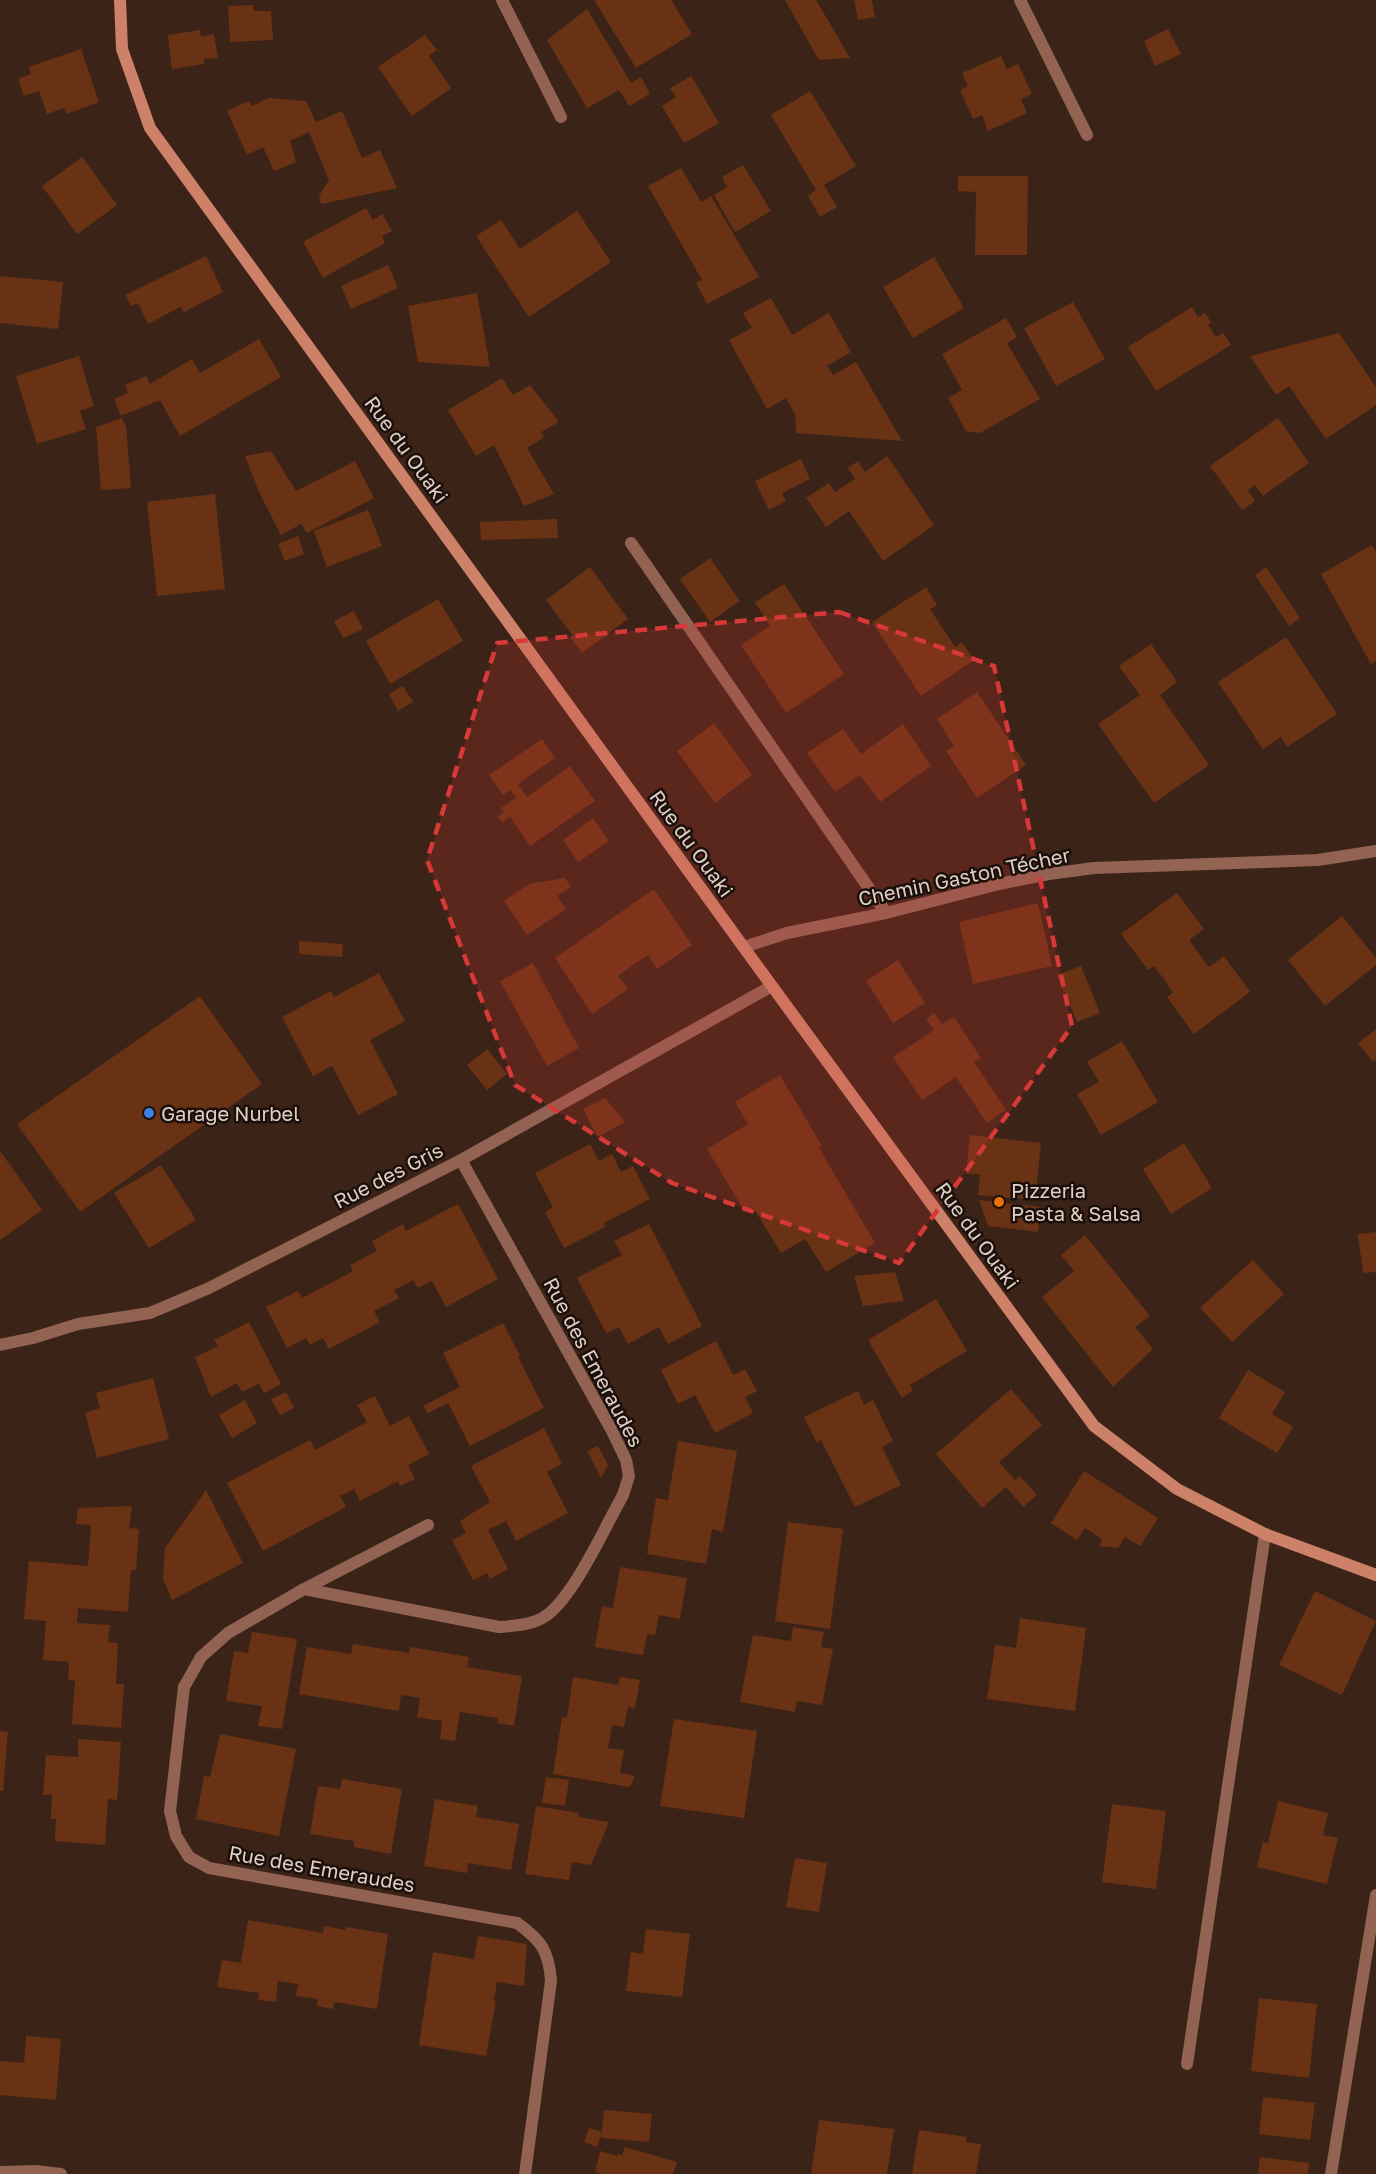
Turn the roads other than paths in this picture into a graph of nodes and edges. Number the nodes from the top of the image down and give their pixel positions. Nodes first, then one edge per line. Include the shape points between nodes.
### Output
1 (120, 0) edge
2 (502, 0) edge
3 (1020, 0) edge
4 (561, 117) dead end
5 (1087, 135) dead end
6 (631, 543) dead end
7 (1376, 851) edge
8 (886, 913) junction
9 (744, 947) junction
10 (772, 986) junction
11 (460, 1160) junction
12 (0, 1345) edge
13 (428, 1525) dead end
14 (1265, 1534) junction
15 (1376, 1575) edge
16 (304, 1588) junction
17 (1376, 1895) edge
18 (1187, 2064) dead end
19 (0, 2172) edge
20 (61, 2174) edge
21 (525, 2174) edge
22 (1331, 2174) edge

1 - 9 street, Rue du Ouaki via 122,49 150,128
2 - 4 street
3 - 5 street
6 - 8 street
7 - 8 street, Chemin Gaston Técher via 1318,860 1095,868 999,884
8 - 9 street, Chemin Gaston Técher via 787,933
9 - 10 street, Rue du Ouaki
10 - 11 street, Rue des Gris
10 - 14 street, Rue du Ouaki via 1094,1426 1177,1489
11 - 12 street, Rue des Gris via 209,1288 150,1313 78,1324
11 - 16 street, Rue des Emeraudes via 611,1429 626,1460 628,1476 623,1495 561,1602 546,1617 523,1625 499,1628
13 - 16 street, Rue des Emeraudes
14 - 15 street, Rue du Ouaki
14 - 18 street
16 - 21 street, Rue des Emeraudes via 228,1633 201,1657 184,1687 170,1811 176,1836 189,1857 209,1868 517,1923 534,1935 545,1950 551,1981
17 - 22 street
19 - 20 street via 36,2170

